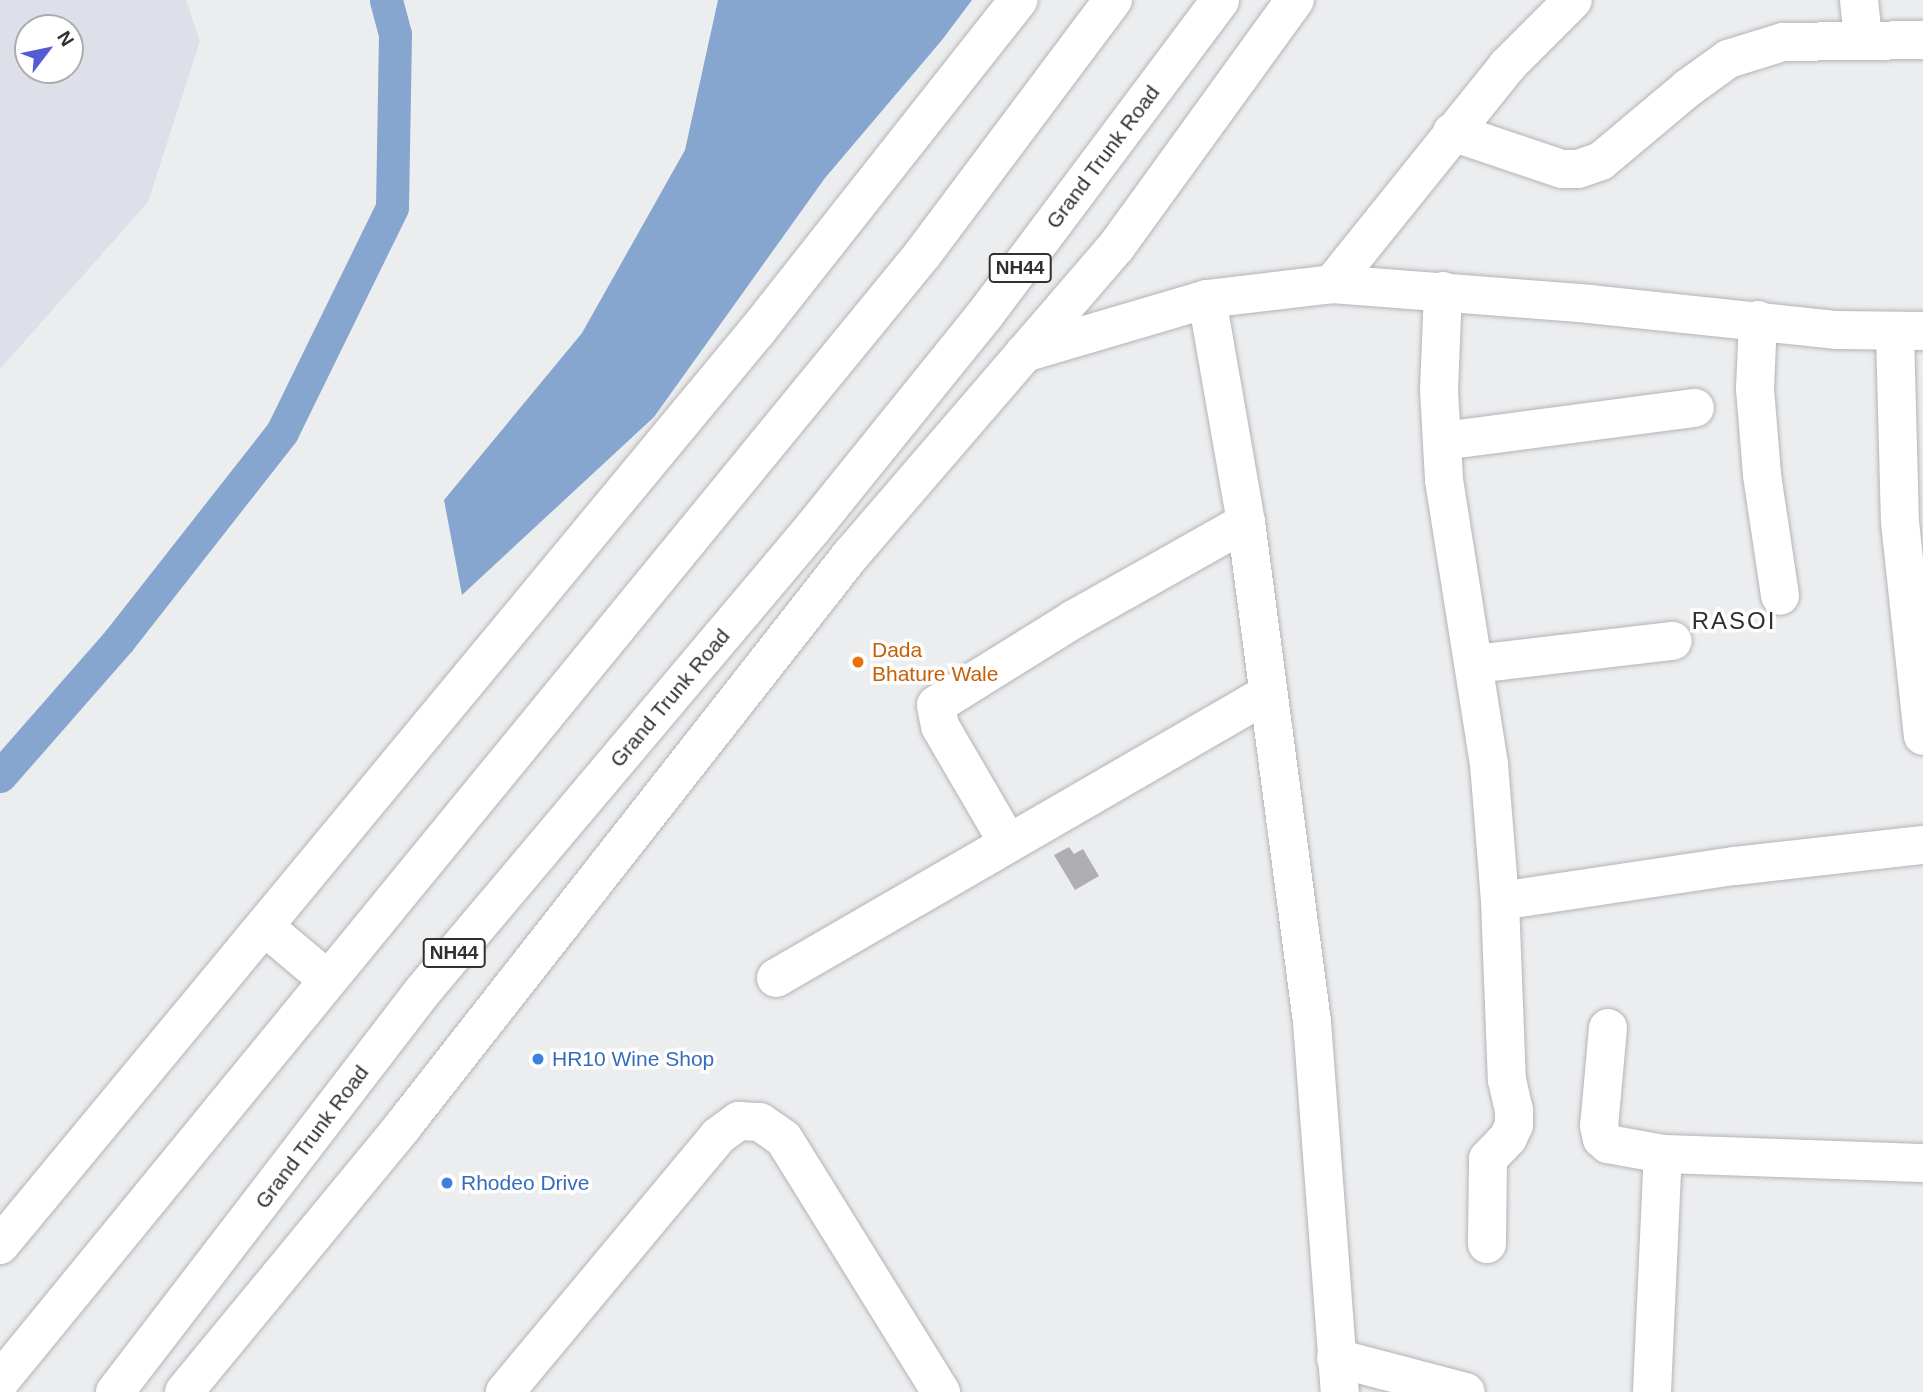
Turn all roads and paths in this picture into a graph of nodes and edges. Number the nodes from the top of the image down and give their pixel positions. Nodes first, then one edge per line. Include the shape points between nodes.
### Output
1 (1017, 0) edge
2 (1113, 0) edge
3 (1220, 0) edge
4 (1295, 0) edge
5 (1573, 0) edge
6 (1859, 0) edge
7 (1863, 39) junction
8 (1923, 40) edge
9 (1452, 132) junction
10 (1332, 284) junction
11 (1443, 292) junction
12 (1207, 299) junction
13 (1758, 320) junction
14 (1909, 332) edge
15 (1024, 353) junction
16 (1695, 408) dead end
17 (1443, 441) junction
18 (1246, 522) junction
19 (1780, 596) dead end
20 (1673, 641) dead end
21 (1476, 664) junction
22 (1267, 694) junction
23 (1923, 736) edge
24 (1008, 843) junction
25 (1923, 845) edge
26 (1500, 901) junction
27 (265, 927) junction
28 (776, 978) dead end
29 (328, 980) junction
30 (1608, 1028) dead end
31 (1663, 1153) junction
32 (1923, 1163) edge
33 (1487, 1244) dead end
34 (0, 1245) edge
35 (1338, 1375) edge
36 (0, 1381) edge
37 (115, 1392) edge
38 (184, 1392) edge
39 (505, 1392) edge
40 (941, 1392) edge
41 (1466, 1392) edge
42 (1652, 1392) edge

1 - 27 main road via 757,331
2 - 29 main road via 922,255
3 - 37 main road, Grand Trunk Road / NH44 via 985,316 422,992
4 - 15 main road via 1116,247
5 - 9 main road via 1507,66
6 - 7 main road
7 - 8 main road
7 - 9 main road via 1783,42 1728,59 1601,161 1578,169 1562,169
9 - 10 main road
10 - 11 main road
10 - 12 main road
11 - 13 main road
11 - 17 main road via 1439,390
12 - 15 main road
12 - 18 main road
13 - 14 main road
13 - 19 main road via 1755,389
14 - 23 main road via 1900,522
15 - 38 main road via 850,556 402,1126
16 - 17 main road
17 - 21 main road via 1446,493
18 - 22 main road
18 - 24 main road via 1074,619 936,705 940,726
20 - 21 main road
21 - 26 main road
22 - 24 main road
22 - 35 main road via 1312,1022
24 - 28 main road
25 - 26 main road via 1748,864
26 - 33 main road via 1507,1080 1514,1125 1488,1159
27 - 29 main road
27 - 34 main road
29 - 36 main road
30 - 31 main road via 1599,1126 1602,1139 1608,1144
31 - 32 main road
31 - 42 main road
35 - 41 main road
39 - 40 main road via 718,1136 739,1121 760,1122 784,1139

